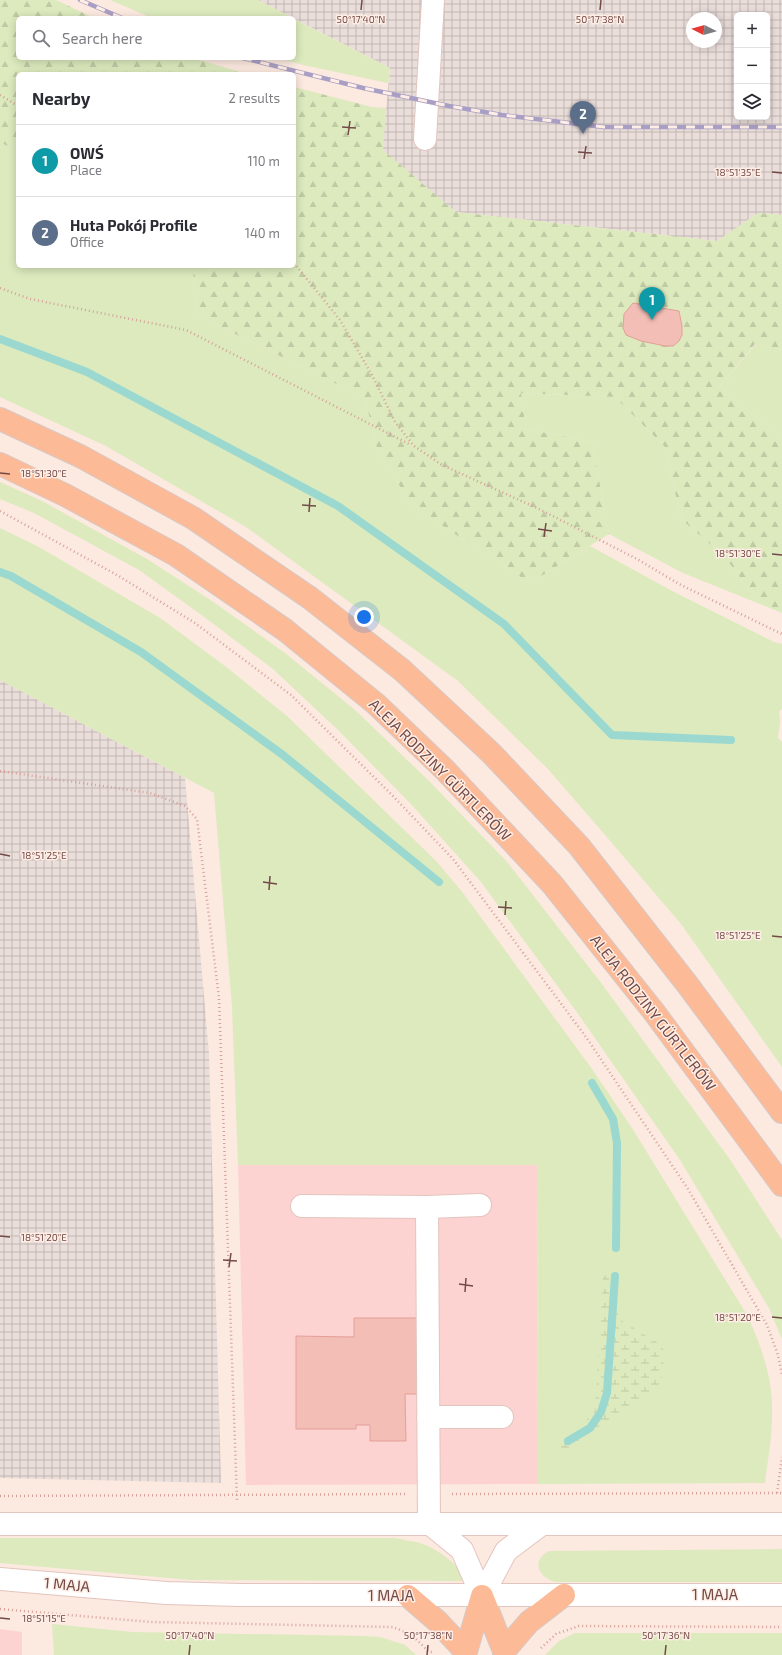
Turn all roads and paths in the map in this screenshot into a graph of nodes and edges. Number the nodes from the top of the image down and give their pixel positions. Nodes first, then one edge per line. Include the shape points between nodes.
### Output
1 (433, 0) edge
2 (0, 95) edge
3 (16, 105) edge
4 (425, 138) dead end
5 (296, 265) edge
6 (0, 288) edge
7 (0, 419) edge
8 (414, 446) junction
9 (0, 464) edge
10 (0, 511) edge
11 (782, 634) edge
12 (0, 771) edge
13 (781, 1110) edge
14 (782, 1185) edge
15 (480, 1205) dead end
16 (302, 1206) dead end
17 (427, 1207) junction
18 (782, 1375) edge
19 (428, 1417) junction
20 (502, 1417) dead end
21 (782, 1457) edge
22 (777, 1493) junction
23 (782, 1493) edge
24 (428, 1494) junction
25 (236, 1495) junction
26 (0, 1496) edge
27 (429, 1523) junction
28 (0, 1524) edge
29 (237, 1524) junction
30 (542, 1524) junction
31 (782, 1524) edge
32 (0, 1579) edge
33 (564, 1595) junction
34 (782, 1595) edge
35 (408, 1596) junction
36 (482, 1596) junction
37 (0, 1609) edge
38 (782, 1627) edge
39 (465, 1653) edge
40 (504, 1653) edge

1 - 4 street
2 - 3 path
5 - 8 path via 340,320 372,374 395,422
6 - 8 path via 30,299 186,330
7 - 13 main road via 80,456 193,518 310,598 402,670 491,753 579,846
8 - 11 path via 442,465 539,509 637,559 679,584
9 - 14 main road, ALEJA RODZINY GÜRTLERÓW via 65,495 176,555 285,630 376,704 445,770 552,884 654,1012
10 - 18 path via 117,574 196,623 291,695 452,859 586,1037 688,1189 767,1325
12 - 25 path via 150,793 185,806 197,819 219,998
15 - 17 street
16 - 17 street
17 - 19 street
19 - 20 street
19 - 24 street
21 - 22 path
22 - 23 path
22 - 24 path
24 - 25 path
24 - 27 street
25 - 26 path
25 - 29 path
27 - 29 street
27 - 30 street
27 - 36 street via 462,1550
28 - 29 street
30 - 31 street
30 - 36 street via 506,1551
32 - 35 street, 1 MAJA via 166,1593
33 - 34 street, 1 MAJA
33 - 36 street, 1 MAJA
33 - 40 main road via 530,1622
35 - 36 street, 1 MAJA
35 - 39 main road via 437,1621
36 - 39 main road
36 - 40 main road
37 - 39 path via 150,1622 393,1627 412,1635 429,1652
38 - 40 path via 579,1626 556,1634 536,1653

